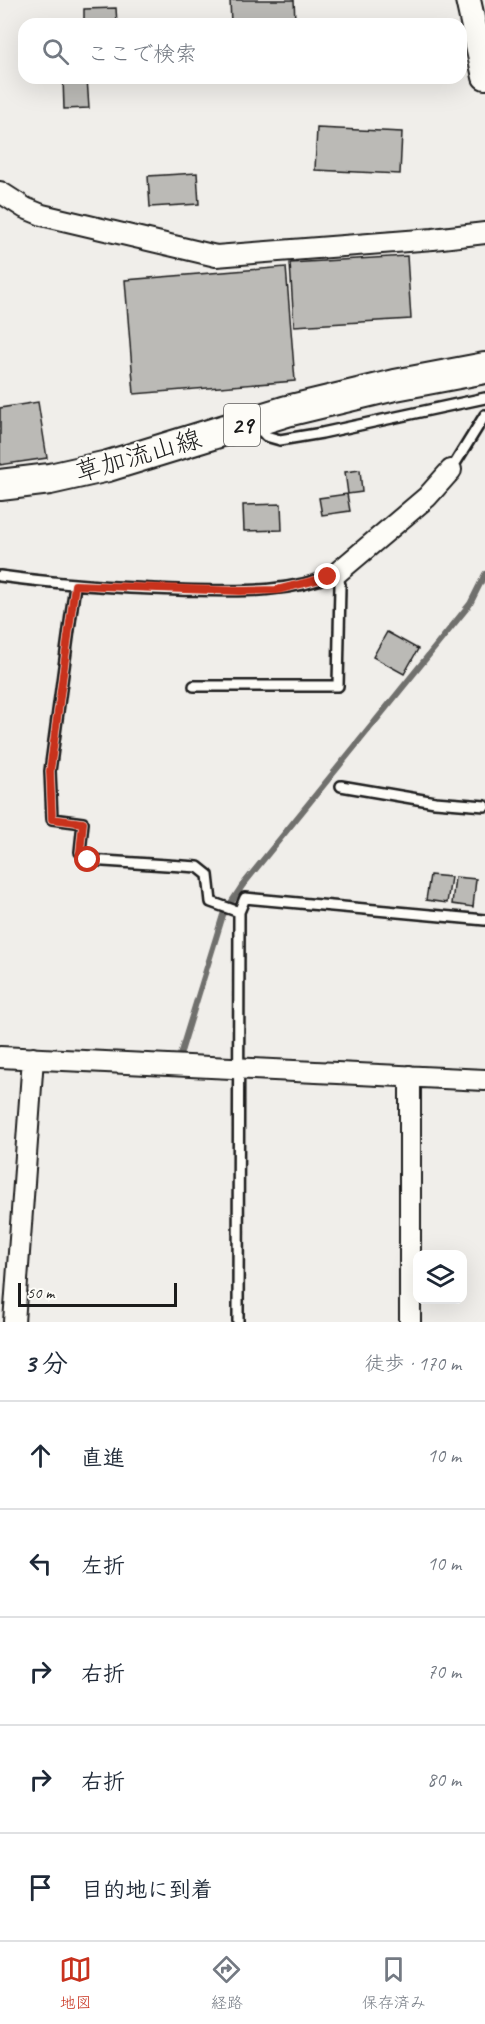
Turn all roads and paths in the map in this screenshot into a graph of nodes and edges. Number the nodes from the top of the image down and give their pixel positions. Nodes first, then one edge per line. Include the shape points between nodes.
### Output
1 (468, 0) edge
2 (485, 78) edge
3 (0, 192) edge
4 (485, 233) edge
5 (485, 368) edge
6 (485, 398) edge
7 (485, 415) edge
8 (252, 422) junction
9 (451, 470) joint
10 (0, 485) edge
11 (337, 573) junction
12 (0, 576) edge
13 (75, 585) junction
14 (194, 686) dead end
15 (340, 786) dead end
16 (485, 806) edge
17 (239, 912) junction
18 (485, 920) edge
19 (0, 1057) edge
20 (33, 1058) junction
21 (239, 1068) junction
22 (410, 1076) junction
23 (485, 1080) edge
24 (14, 1322) edge
25 (238, 1322) edge
26 (410, 1322) edge

1 - 2 street
3 - 4 street via 42,215 216,256
5 - 8 main road, 草加流山線 / 29 via 395,385
6 - 8 lane via 280,440 266,435
7 - 9 lane
8 - 10 main road, 草加流山線 / 29 via 108,466
9 - 11 street via 427,497
11 - 13 lane via 277,590
11 - 14 lane via 338,686
12 - 13 lane
13 - 17 lane via 50,771 52,819 83,823 80,852 88,860 198,867 208,875 211,902
15 - 16 lane
17 - 18 lane via 245,898
17 - 21 lane
19 - 20 street
20 - 21 street
20 - 24 street
21 - 22 street
21 - 25 lane
22 - 23 street
22 - 26 street

